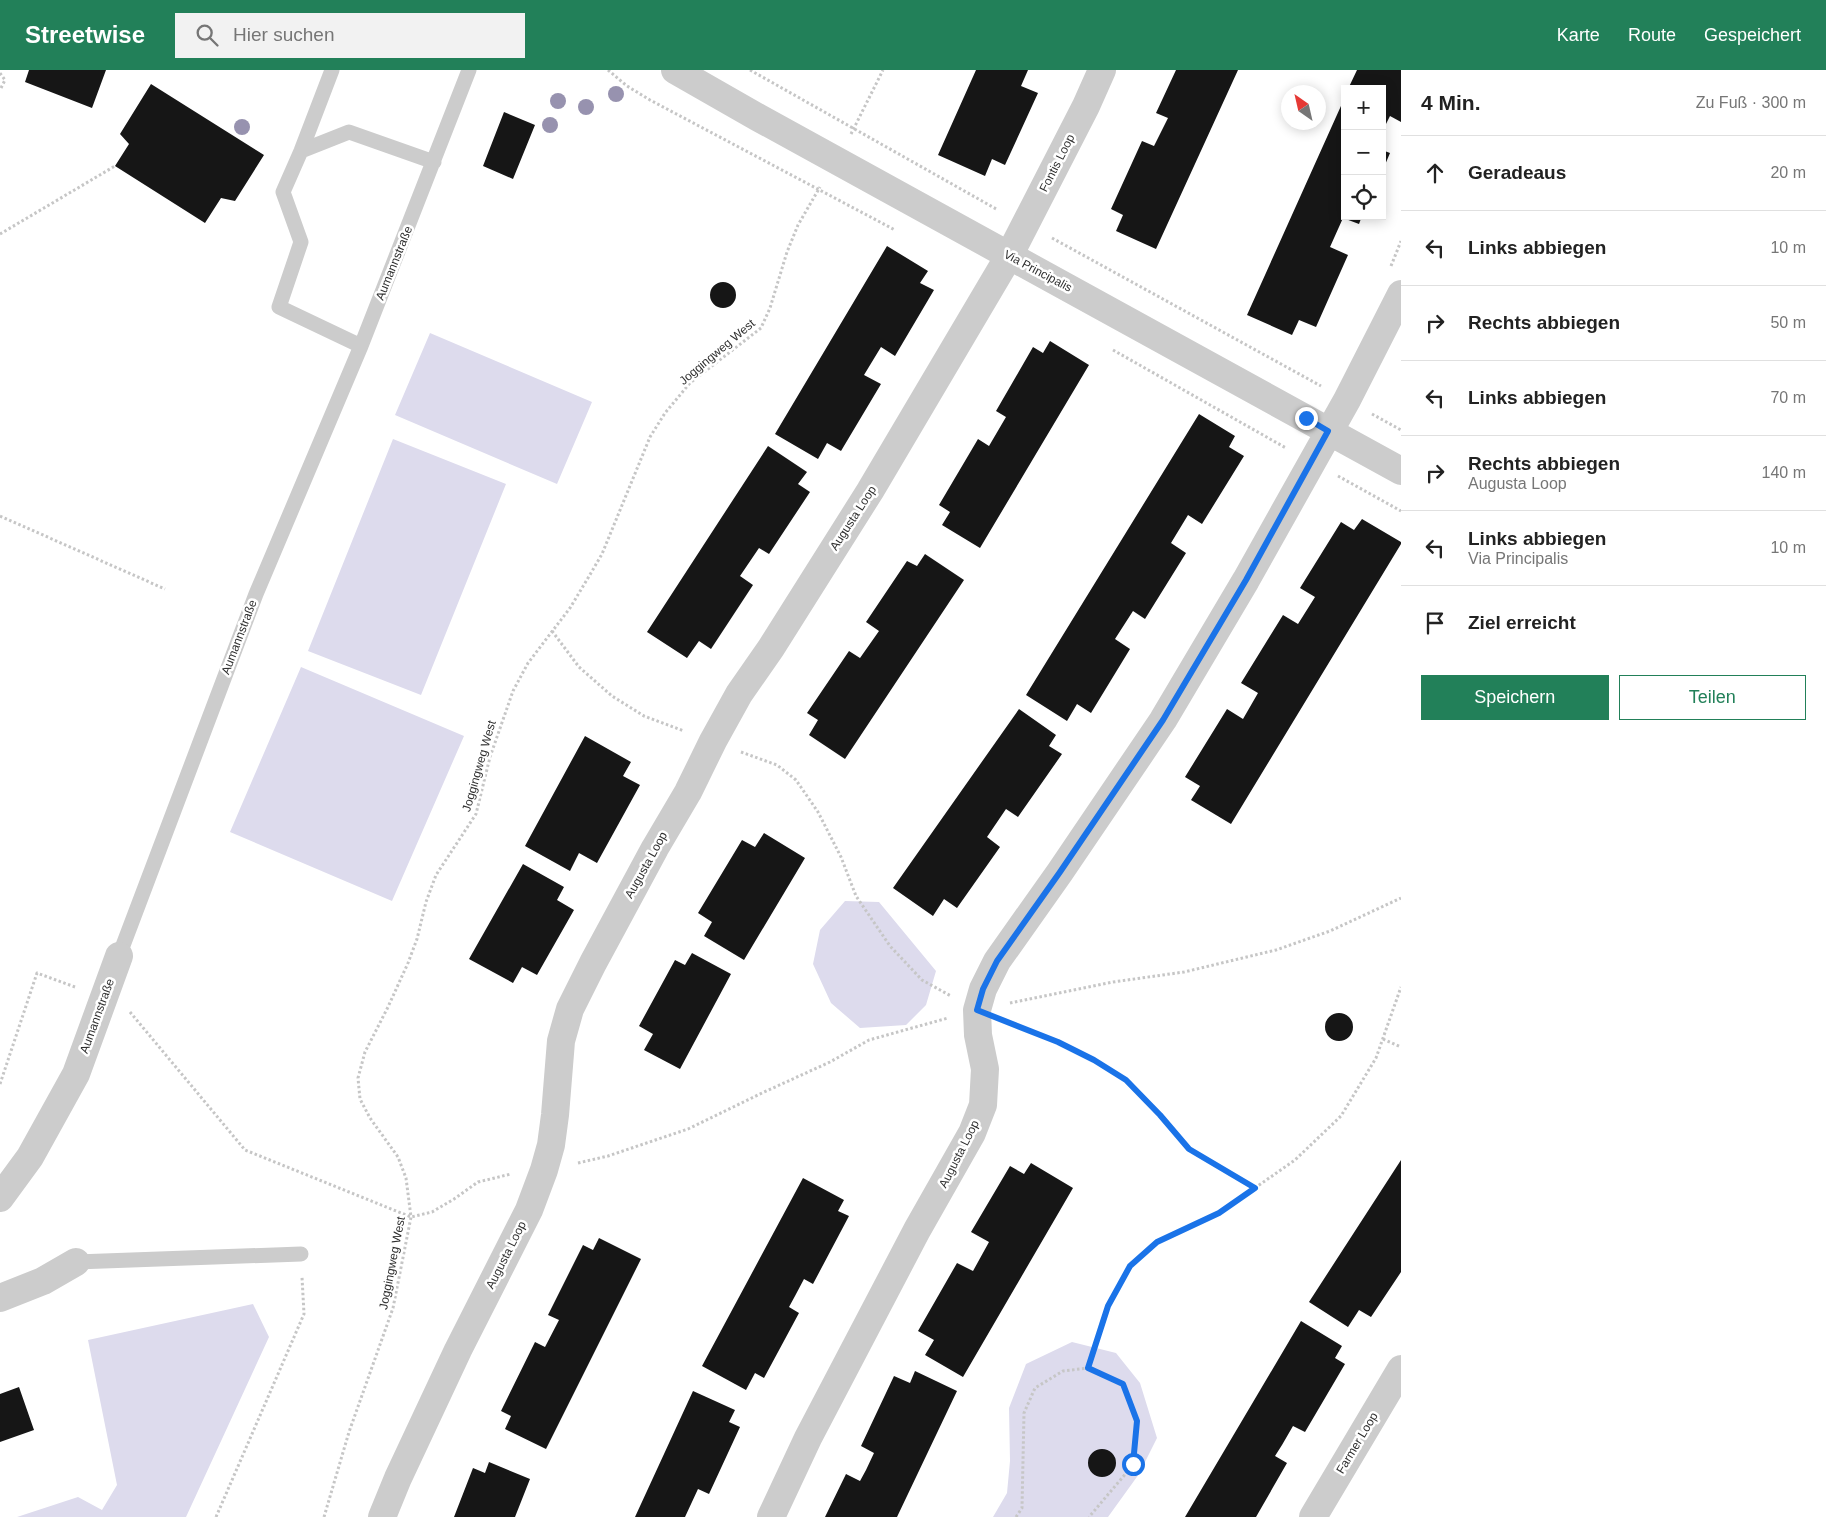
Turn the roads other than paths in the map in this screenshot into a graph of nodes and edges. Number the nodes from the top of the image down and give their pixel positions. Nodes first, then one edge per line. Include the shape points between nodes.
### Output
1 (332, 70) edge
2 (469, 70) edge
3 (675, 70) edge
4 (1102, 70) edge
5 (301, 152) junction
6 (434, 162) junction
7 (1009, 256) junction
8 (1401, 294) edge
9 (361, 346) junction
10 (1328, 431) junction
11 (1401, 472) edge
12 (119, 956) joint
13 (0, 1198) edge
14 (301, 1254) road end
15 (76, 1262) joint
16 (0, 1298) edge
17 (1401, 1369) edge
18 (382, 1517) edge
19 (771, 1517) edge
20 (1313, 1517) edge

1 - 5 lane
2 - 6 lane, Aumannstraße
3 - 7 street, Via Principalis
4 - 7 street, Fontis Loop
5 - 6 lane via 349,132
5 - 9 lane via 283,192 301,242 278,307
6 - 9 lane, Aumannstraße
7 - 10 street, Via Principalis
7 - 18 street, Augusta Loop via 870,491 739,694 570,1009 561,1041 555,1115 544,1170 529,1210 458,1350
8 - 10 street
9 - 12 lane, Aumannstraße via 256,594
10 - 11 street, Via Principalis
10 - 19 street, Augusta Loop via 1246,580 1163,720 997,961 977,1010 985,1069 980,1114 808,1438
12 - 13 street, Aumannstraße via 76,1074 30,1156
14 - 15 lane
15 - 16 street via 43,1281
17 - 20 street, Farmer Loop

